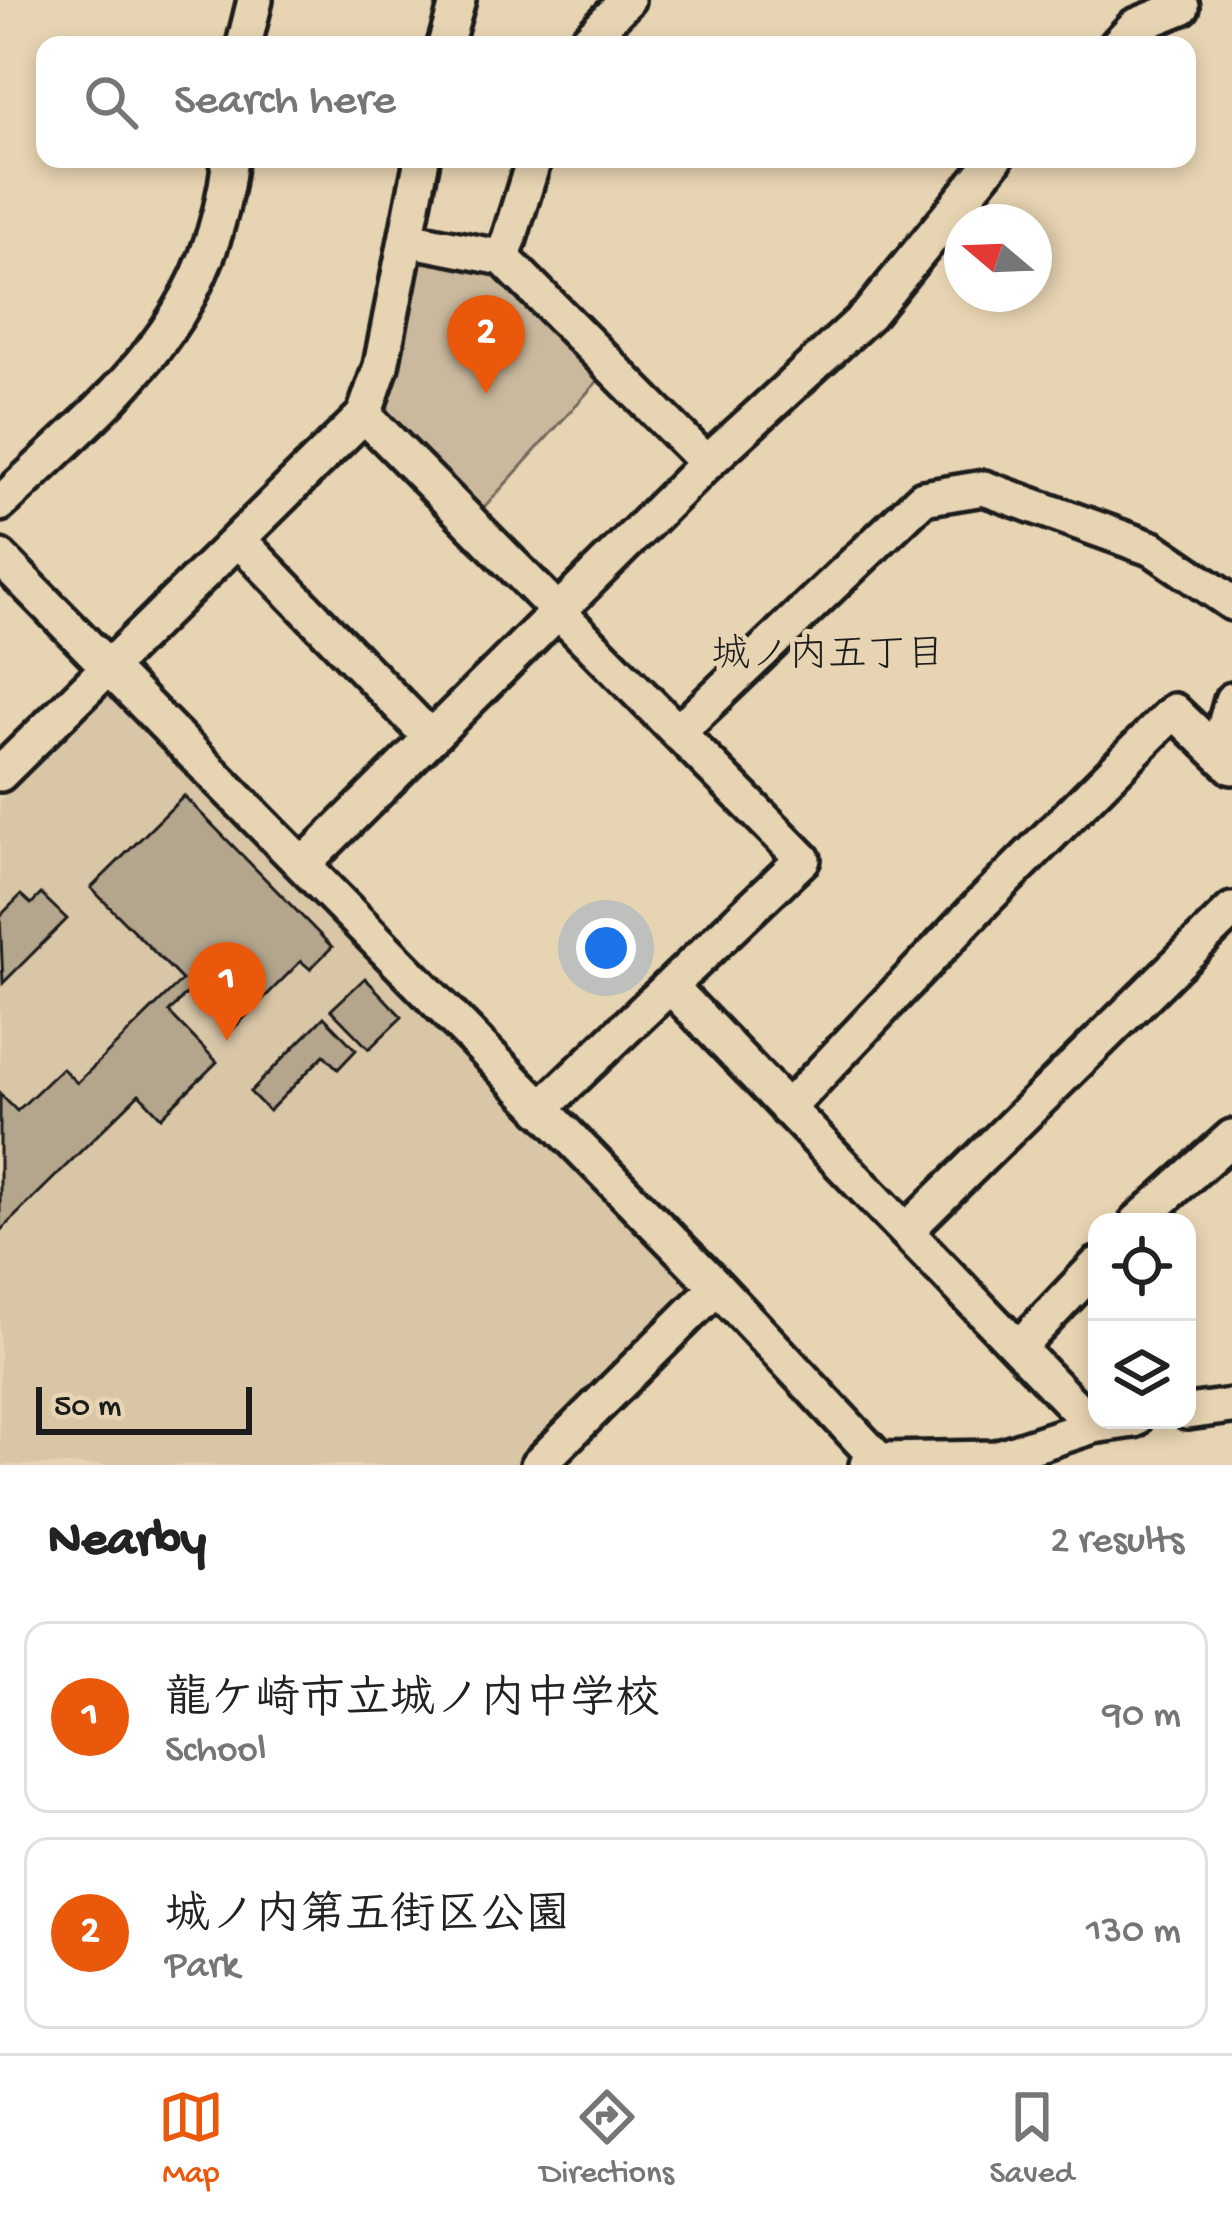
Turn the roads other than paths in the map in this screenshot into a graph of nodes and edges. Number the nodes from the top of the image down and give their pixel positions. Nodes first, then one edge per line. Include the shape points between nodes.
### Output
1 (255, 0) edge
2 (458, 0) edge
3 (627, 0) edge
4 (1179, 0) edge
5 (246, 36) edge
6 (448, 36) edge
7 (593, 36) edge
8 (1126, 36) edge
9 (229, 168) edge
10 (421, 168) edge
11 (531, 168) edge
12 (988, 168) edge
13 (409, 239) junction
14 (503, 258) junction
15 (364, 415) junction
16 (706, 463) junction
17 (0, 504) edge
18 (238, 538) junction
19 (0, 557) edge
20 (1232, 603) edge
21 (558, 612) junction
22 (107, 668) junction
23 (1232, 700) edge
24 (679, 731) junction
25 (431, 738) junction
26 (1225, 758) edge
27 (0, 774) edge
28 (303, 865) junction
29 (1232, 910) edge
30 (670, 986) junction
31 (541, 1109) junction
32 (787, 1109) junction
33 (1232, 1137) edge
34 (1147, 1213) edge
35 (907, 1231) junction
36 (1088, 1274) edge
37 (717, 1287) junction
38 (1019, 1347) junction
39 (1088, 1421) edge
40 (1088, 1428) edge
41 (873, 1462) edge
42 (538, 1465) edge

1 - 5 street
2 - 6 street
3 - 7 street
4 - 8 street via 1182,7
9 - 17 street via 222,218 184,309 120,388
10 - 13 street
11 - 14 street
12 - 16 street via 868,314
13 - 14 street
13 - 15 street
14 - 16 street
15 - 18 street
15 - 21 street
16 - 21 street
18 - 22 street
18 - 25 street
19 - 22 street
20 - 24 street via 1153,549 983,488 923,498
21 - 24 street
21 - 25 street
22 - 27 street
22 - 28 street
23 - 26 street
24 - 30 street via 803,859
25 - 28 street
26 - 32 street via 1174,711
28 - 31 street
29 - 35 street
30 - 31 street
30 - 32 street
31 - 37 street
32 - 35 street
33 - 34 street
35 - 38 street
36 - 38 street
37 - 41 street
37 - 42 street
38 - 39 street
40 - 41 street via 996,1458

